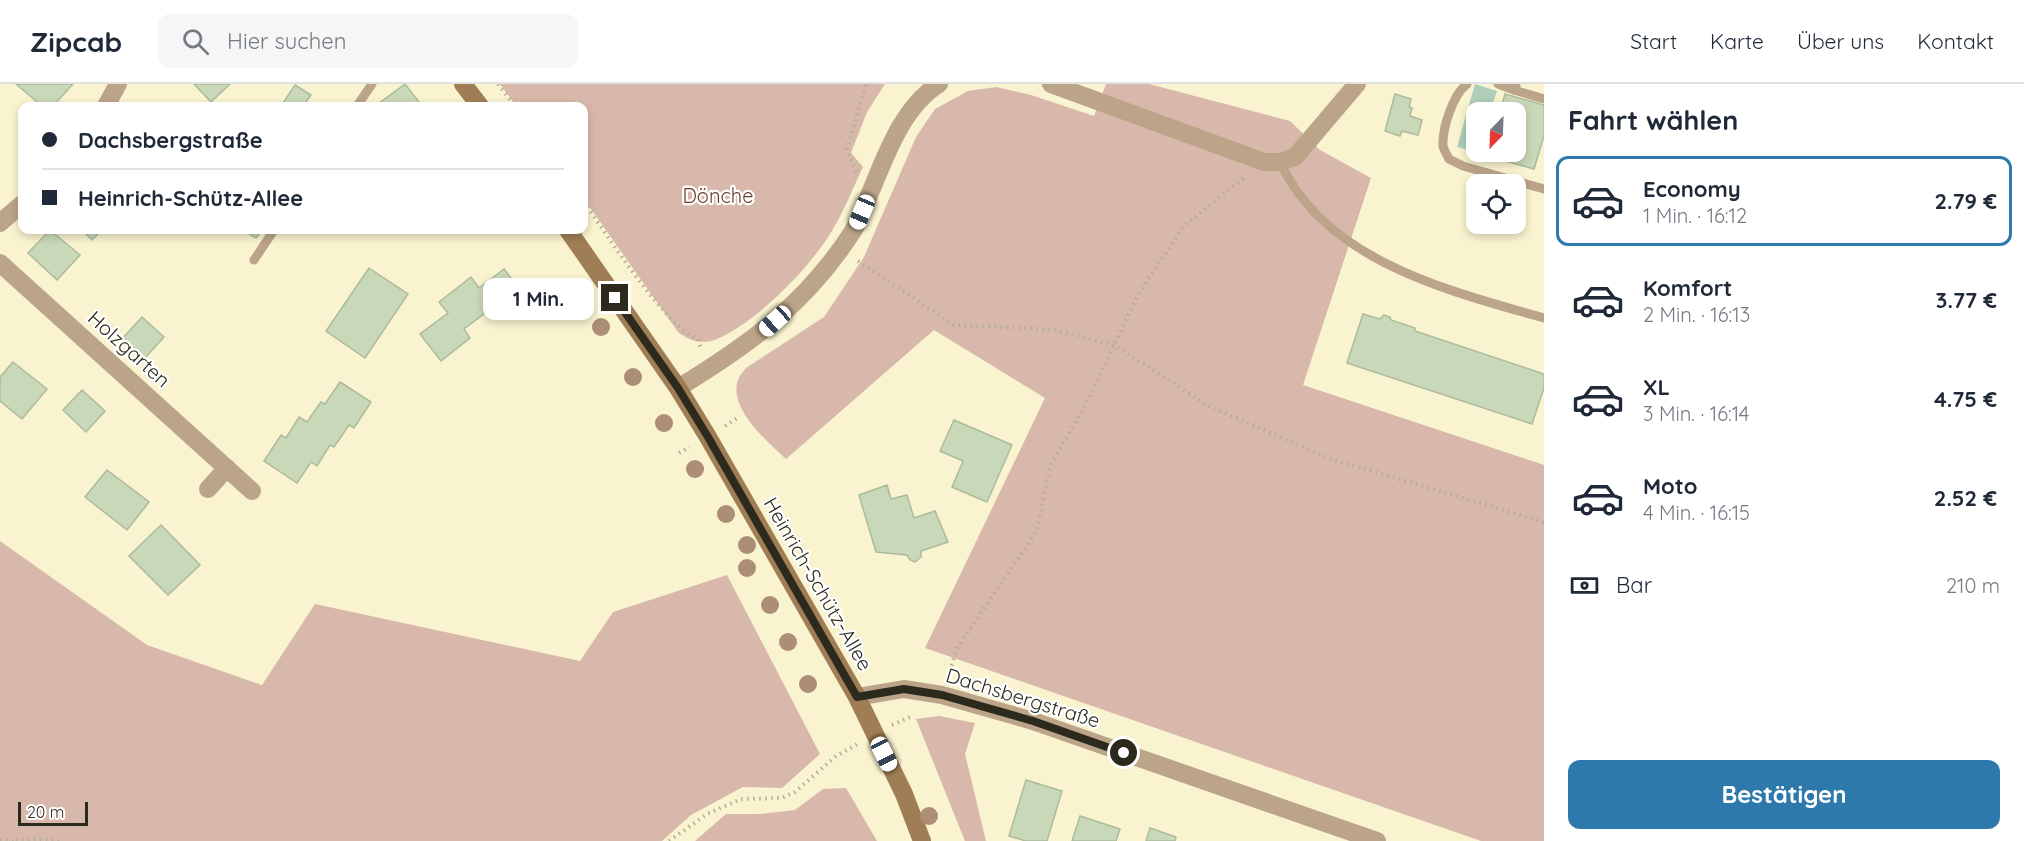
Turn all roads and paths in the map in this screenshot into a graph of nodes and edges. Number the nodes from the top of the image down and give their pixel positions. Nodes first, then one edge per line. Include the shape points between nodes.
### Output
1 (118, 84) edge
2 (372, 84) edge
3 (463, 84) edge
4 (498, 84) edge
5 (861, 84) edge
6 (866, 84) edge
7 (939, 84) edge
8 (1051, 84) edge
9 (1357, 84) edge
10 (1467, 84) edge
11 (1498, 84) edge
12 (1515, 87) edge
13 (865, 90) junction
14 (1544, 99) edge
15 (107, 102) edge
16 (360, 102) edge
17 (477, 102) edge
18 (512, 102) edge
19 (1272, 162) junction
20 (856, 182) dead end
21 (1544, 189) edge
22 (588, 207) edge
23 (18, 208) edge
24 (0, 224) edge
25 (855, 228) junction
26 (271, 234) edge
27 (571, 234) edge
28 (254, 260) dead end
29 (0, 263) edge
30 (1544, 318) edge
31 (1114, 345) junction
32 (708, 370) junction
33 (678, 388) junction
34 (227, 468) junction
35 (208, 489) dead end
36 (252, 491) dead end
37 (1544, 522) edge
38 (942, 695) junction
39 (857, 697) junction
40 (910, 717) dead end
41 (874, 734) junction
42 (0, 840) edge
43 (16, 841) edge
44 (63, 841) edge
45 (669, 841) edge
46 (922, 841) edge
47 (1377, 841) edge

1 - 15 street
2 - 16 lane
3 - 17 main road
4 - 18 path
5 - 13 path
6 - 13 path
7 - 25 street via 911,108
8 - 19 street
9 - 19 street via 1296,157
10 - 21 lane via 1455,99 1444,133 1449,159
11 - 12 lane
12 - 14 lane
13 - 20 path via 847,150
19 - 30 lane via 1313,213 1350,243 1443,289
19 - 31 path via 1184,226 1140,291
22 - 32 path via 655,300 688,336 698,339
23 - 24 street
25 - 31 path via 858,262 954,325 1051,329
25 - 32 street via 810,289 757,337
26 - 28 lane
27 - 33 main road, Heinrich-Schütz-Allee
29 - 34 street, Holzgarten
31 - 37 path via 1209,406 1328,458
31 - 38 path via 1051,464 1036,532 957,648
32 - 33 street
33 - 39 main road, Heinrich-Schütz-Allee
34 - 35 street
34 - 36 street, Holzgarten
38 - 39 street, Dachsbergstraße via 904,689
38 - 47 street, Dachsbergstraße via 1033,721
39 - 41 main road, Heinrich-Schütz-Allee
40 - 41 path
41 - 45 path via 836,757 795,792 782,798 741,799 707,814
41 - 46 main road, Heinrich-Schütz-Allee
42 - 43 path
43 - 44 path

